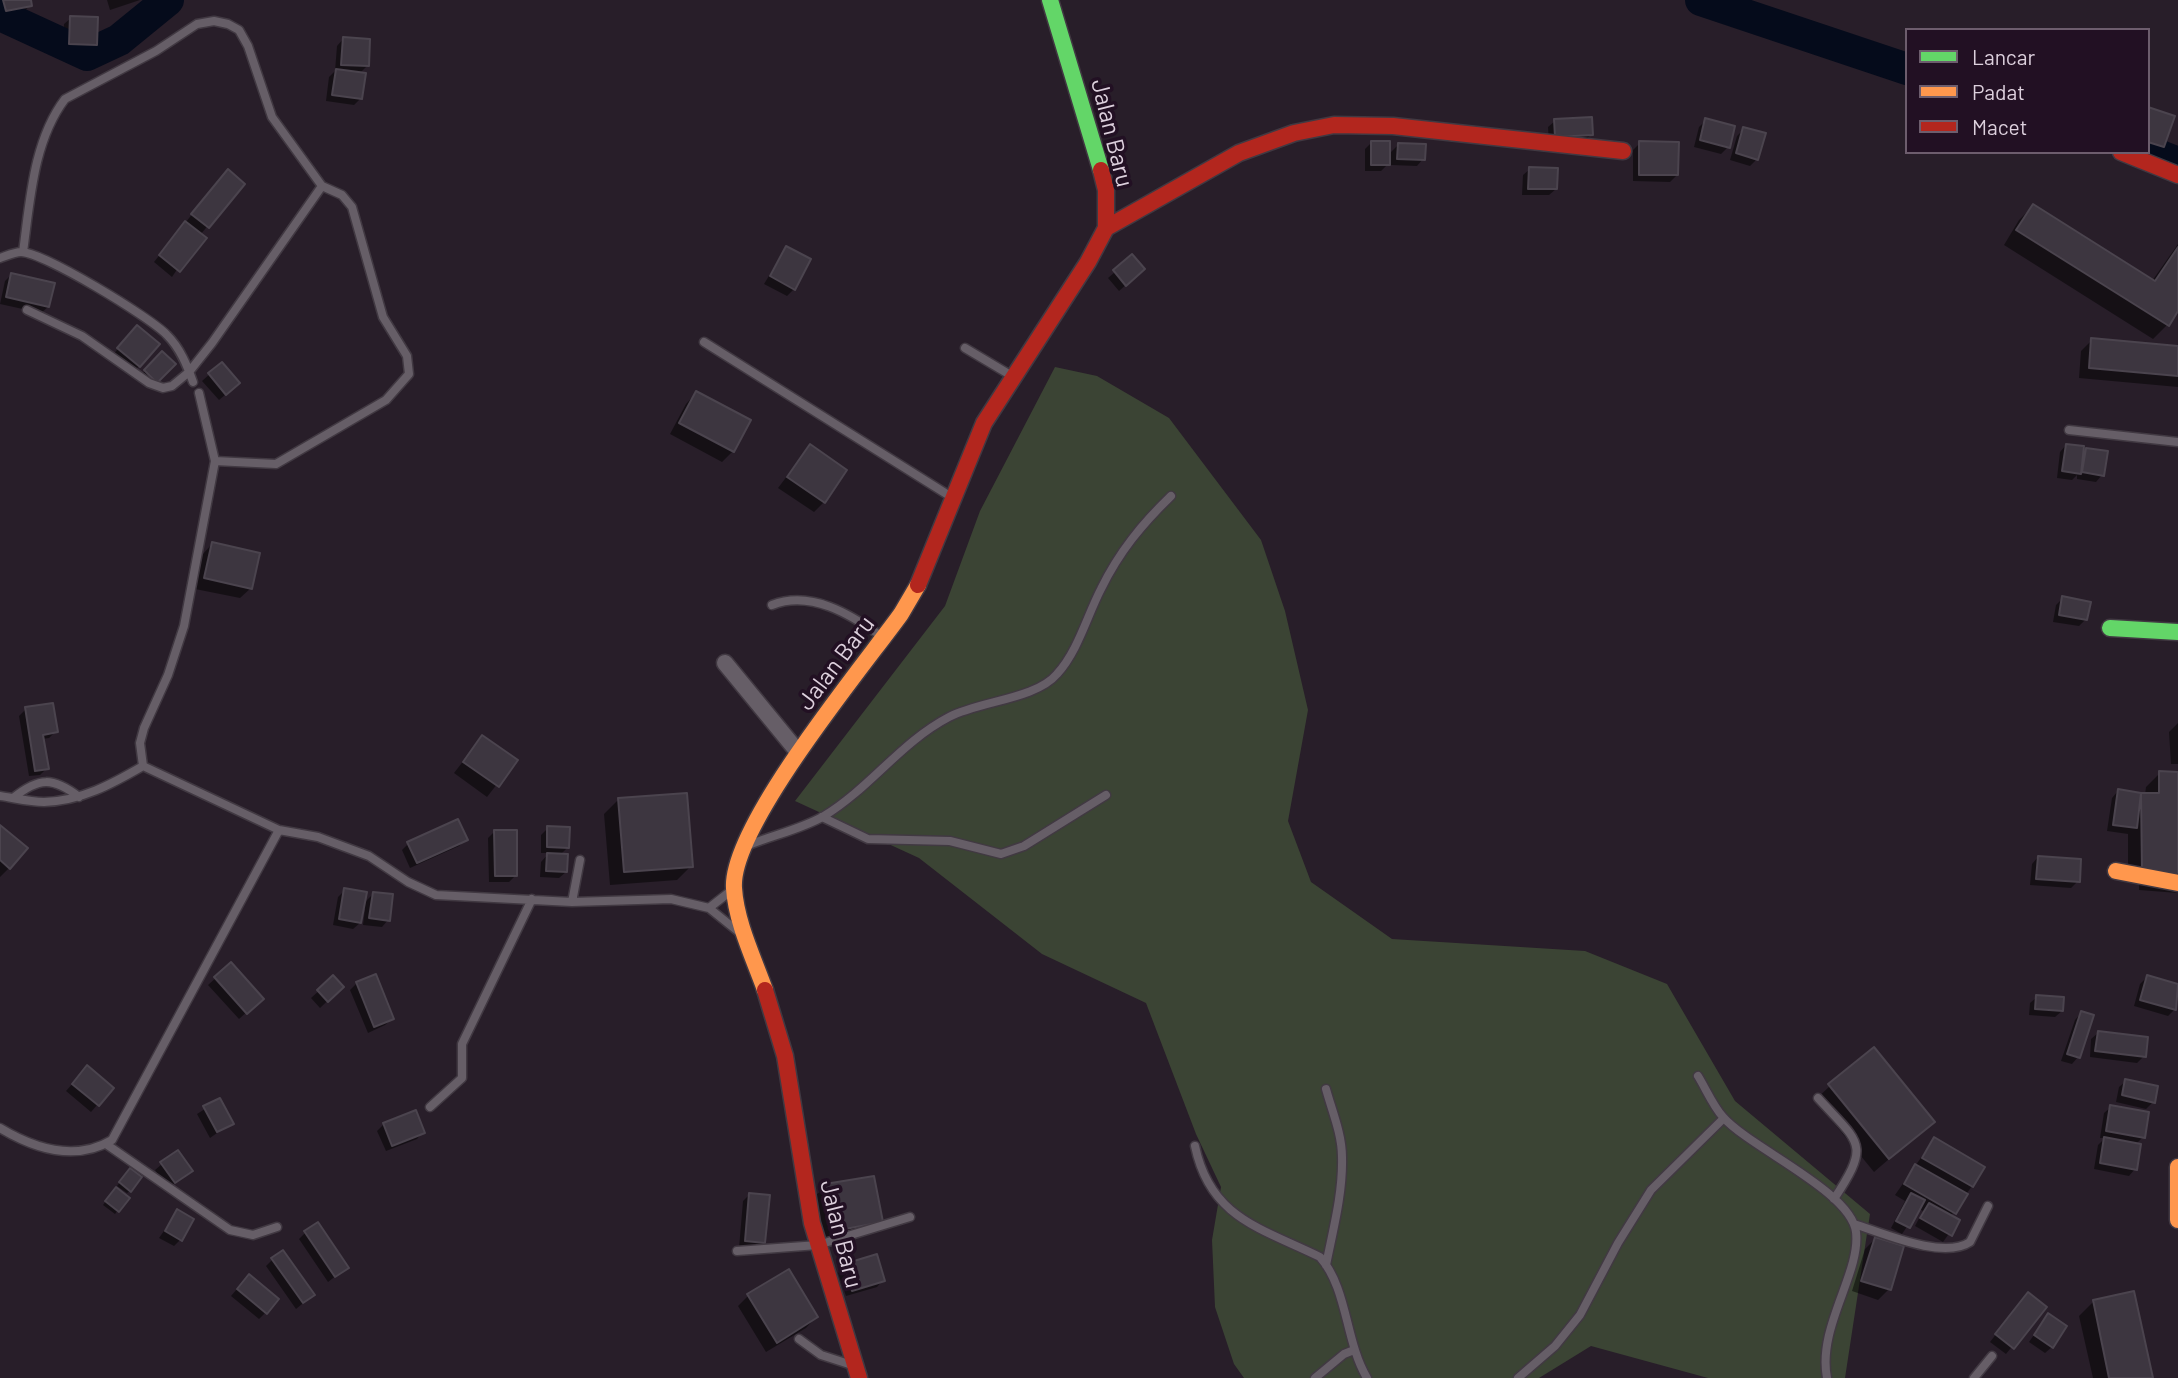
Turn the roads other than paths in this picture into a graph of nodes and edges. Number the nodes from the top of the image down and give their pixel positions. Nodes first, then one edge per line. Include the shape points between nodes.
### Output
1 (1050, 0) edge
2 (1623, 152) dead end
3 (2126, 154) edge
4 (2178, 175) edge
5 (322, 186) junction
6 (1106, 228) junction
7 (23, 252) junction
8 (0, 258) edge
9 (27, 310) dead end
10 (704, 342) dead end
11 (965, 348) dead end
12 (189, 372) junction
13 (1013, 376) junction
14 (193, 382) dead end
15 (199, 393) dead end
16 (2069, 430) dead end
17 (2178, 442) edge
18 (215, 461) junction
19 (1171, 496) dead end
20 (954, 499) junction
21 (772, 605) dead end
22 (2110, 628) dead end
23 (2178, 632) edge
24 (884, 637) junction
25 (725, 663) dead end
26 (798, 752) junction
27 (143, 766) junction
28 (1106, 795) dead end
29 (0, 796) edge
30 (13, 797) junction
31 (79, 797) junction
32 (822, 817) junction
33 (279, 830) junction
34 (742, 848) junction
35 (580, 860) dead end
36 (2116, 871) dead end
37 (2178, 883) edge
38 (734, 888) junction
39 (532, 899) junction
40 (572, 902) junction
41 (709, 908) junction
42 (747, 939) junction
43 (1698, 1076) dead end
44 (1325, 1089) dead end
45 (1818, 1098) dead end
46 (430, 1107) dead end
47 (1724, 1118) junction
48 (0, 1128) edge
49 (106, 1144) junction
50 (1195, 1146) dead end
51 (2178, 1167) edge
52 (1834, 1199) junction
53 (1988, 1206) dead end
54 (909, 1217) dead end
55 (2178, 1220) edge
56 (1854, 1224) junction
57 (277, 1227) dead end
58 (818, 1245) junction
59 (737, 1251) dead end
60 (1326, 1265) junction
61 (799, 1339) dead end
62 (1354, 1350) junction
63 (1992, 1356) dead end
64 (857, 1372) edge
65 (1315, 1378) edge
66 (1367, 1378) edge
67 (1518, 1378) edge
68 (1827, 1378) edge
69 (1974, 1378) edge

1 - 6 street, Jalan Baru via 1102,174
2 - 6 street via 1393,126 1334,125 1294,133 1240,153
3 - 4 street
5 - 7 lane via 272,117 239,30 214,21 197,24 65,99 44,142
5 - 12 lane
5 - 18 lane via 342,195 352,207 383,317 407,356 409,374 386,400 276,464
6 - 13 street, Jalan Baru
7 - 8 lane
7 - 12 lane via 126,303 166,333
9 - 12 lane via 82,335 149,383 172,386
10 - 20 lane
11 - 13 lane
12 - 14 lane
13 - 20 street, Jalan Baru via 984,423
15 - 18 lane
16 - 17 lane
18 - 27 lane via 184,626 140,743
19 - 32 lane via 1118,557 1071,653 1052,680 948,718 914,739
20 - 24 street, Jalan Baru via 924,575
21 - 24 lane via 790,598 822,604 853,616
22 - 23 street
24 - 26 street, Jalan Baru
25 - 26 street
26 - 34 street, Jalan Baru
27 - 31 lane
27 - 33 lane
28 - 32 lane via 1024,846 1001,854 950,841 868,839
29 - 30 lane
30 - 31 lane via 43,802
30 - 31 lane via 32,784 49,782
32 - 34 lane
33 - 39 lane via 318,837 369,856 436,895
33 - 49 lane via 131,1108
34 - 38 street, Jalan Baru
35 - 40 lane
36 - 37 street
38 - 41 lane
38 - 42 street, Jalan Baru
39 - 40 lane
39 - 46 lane via 461,1044 462,1078
40 - 41 lane via 671,899
41 - 42 lane
42 - 58 street, Jalan Baru via 779,1030
43 - 47 lane
44 - 60 lane via 1342,1156
45 - 52 lane via 1851,1135 1858,1153
47 - 52 lane
47 - 67 lane via 1651,1190 1580,1315 1555,1346
48 - 49 lane via 20,1140 63,1153
49 - 57 lane via 230,1230 253,1235
50 - 60 lane via 1207,1183 1224,1206 1320,1257
51 - 55 street
52 - 56 lane
53 - 56 lane via 1970,1242 1954,1249 1915,1243
54 - 58 lane
56 - 68 lane via 1852,1258 1830,1325
58 - 59 lane
58 - 64 street, Jalan Baru
60 - 62 lane
61 - 64 lane
62 - 65 lane
62 - 66 lane
63 - 69 lane

